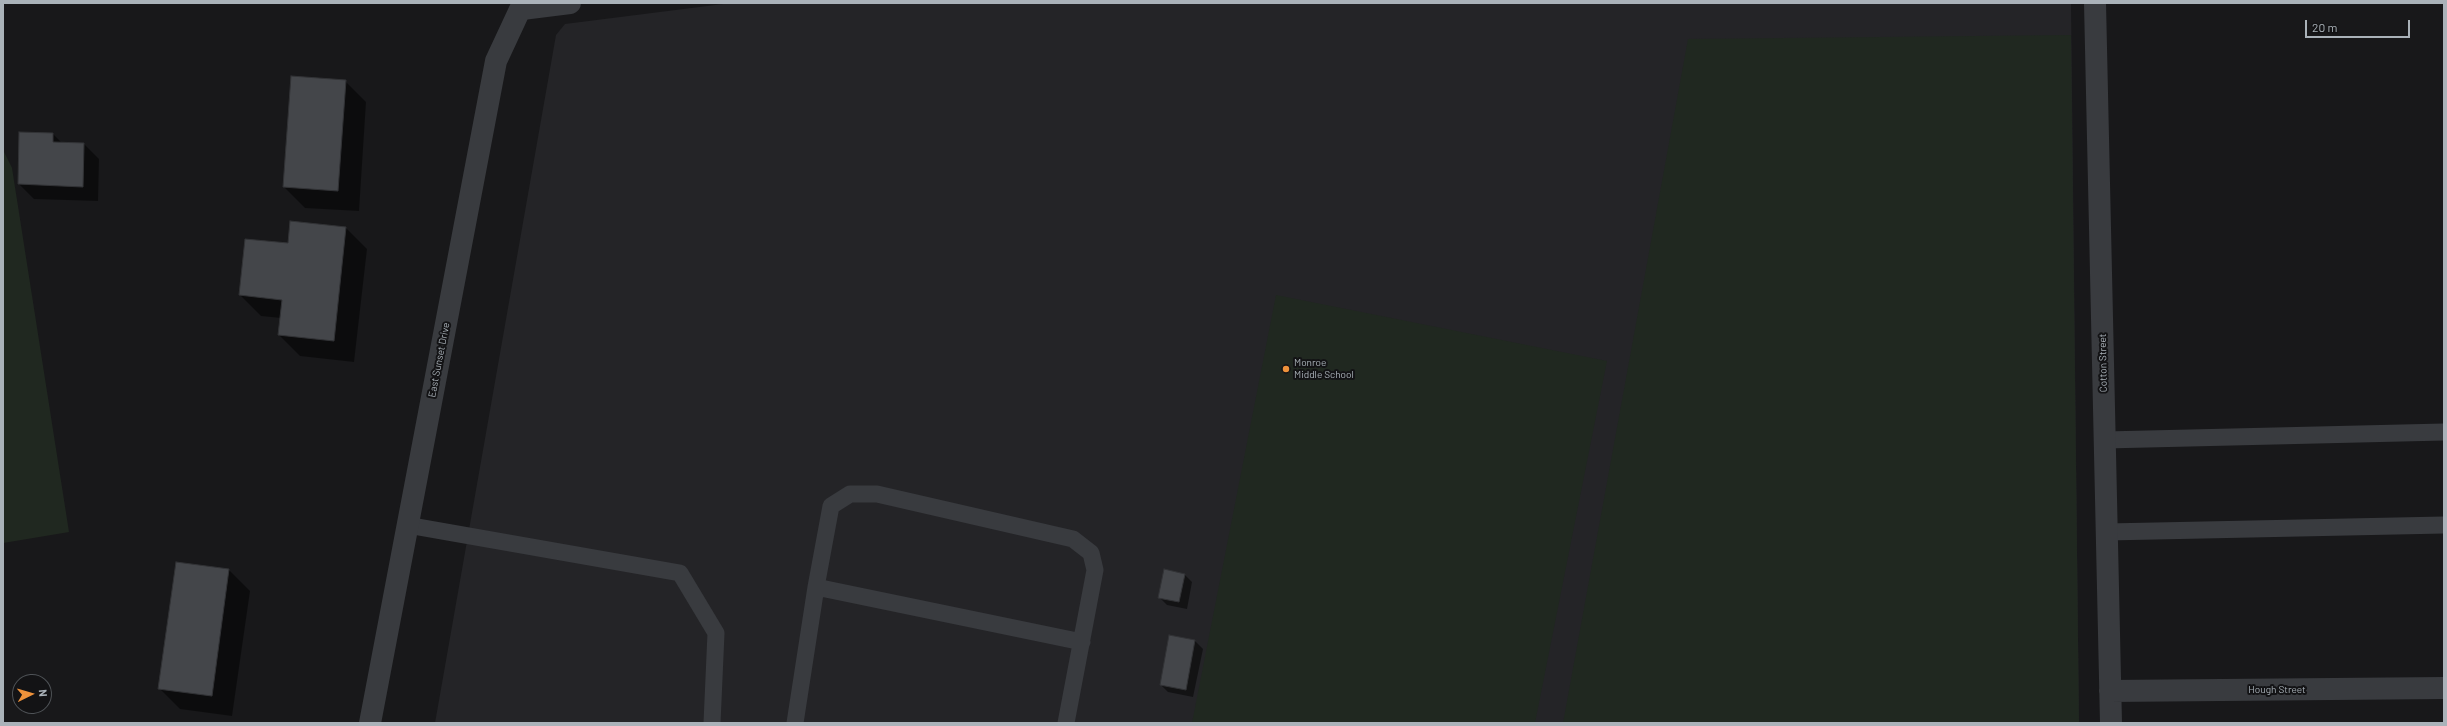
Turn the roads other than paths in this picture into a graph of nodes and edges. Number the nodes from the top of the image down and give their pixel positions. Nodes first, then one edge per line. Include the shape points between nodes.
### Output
1 (570, 3) edge
2 (2095, 3) edge
3 (523, 6) edge
4 (2444, 432) edge
5 (2105, 440) junction
6 (408, 525) junction
7 (2444, 525) edge
8 (2107, 532) junction
9 (816, 587) junction
10 (1082, 642) junction
11 (2444, 688) edge
12 (2110, 691) junction
13 (370, 723) edge
14 (712, 723) edge
15 (795, 723) edge
16 (1066, 723) edge
17 (2111, 723) edge

1 - 3 street
2 - 5 street, Cotton Street
3 - 6 street, East Sunset Drive via 496,61
4 - 5 lane
5 - 8 street, Cotton Street
6 - 13 street, East Sunset Drive
6 - 14 lane via 680,573 716,632
7 - 8 lane
8 - 12 street, Cotton Street
9 - 10 lane
9 - 10 lane via 831,506 850,494 877,494 1073,539 1092,553 1095,570
9 - 15 lane
10 - 16 lane
11 - 12 street, Hough Street
12 - 17 street, Cotton Street

